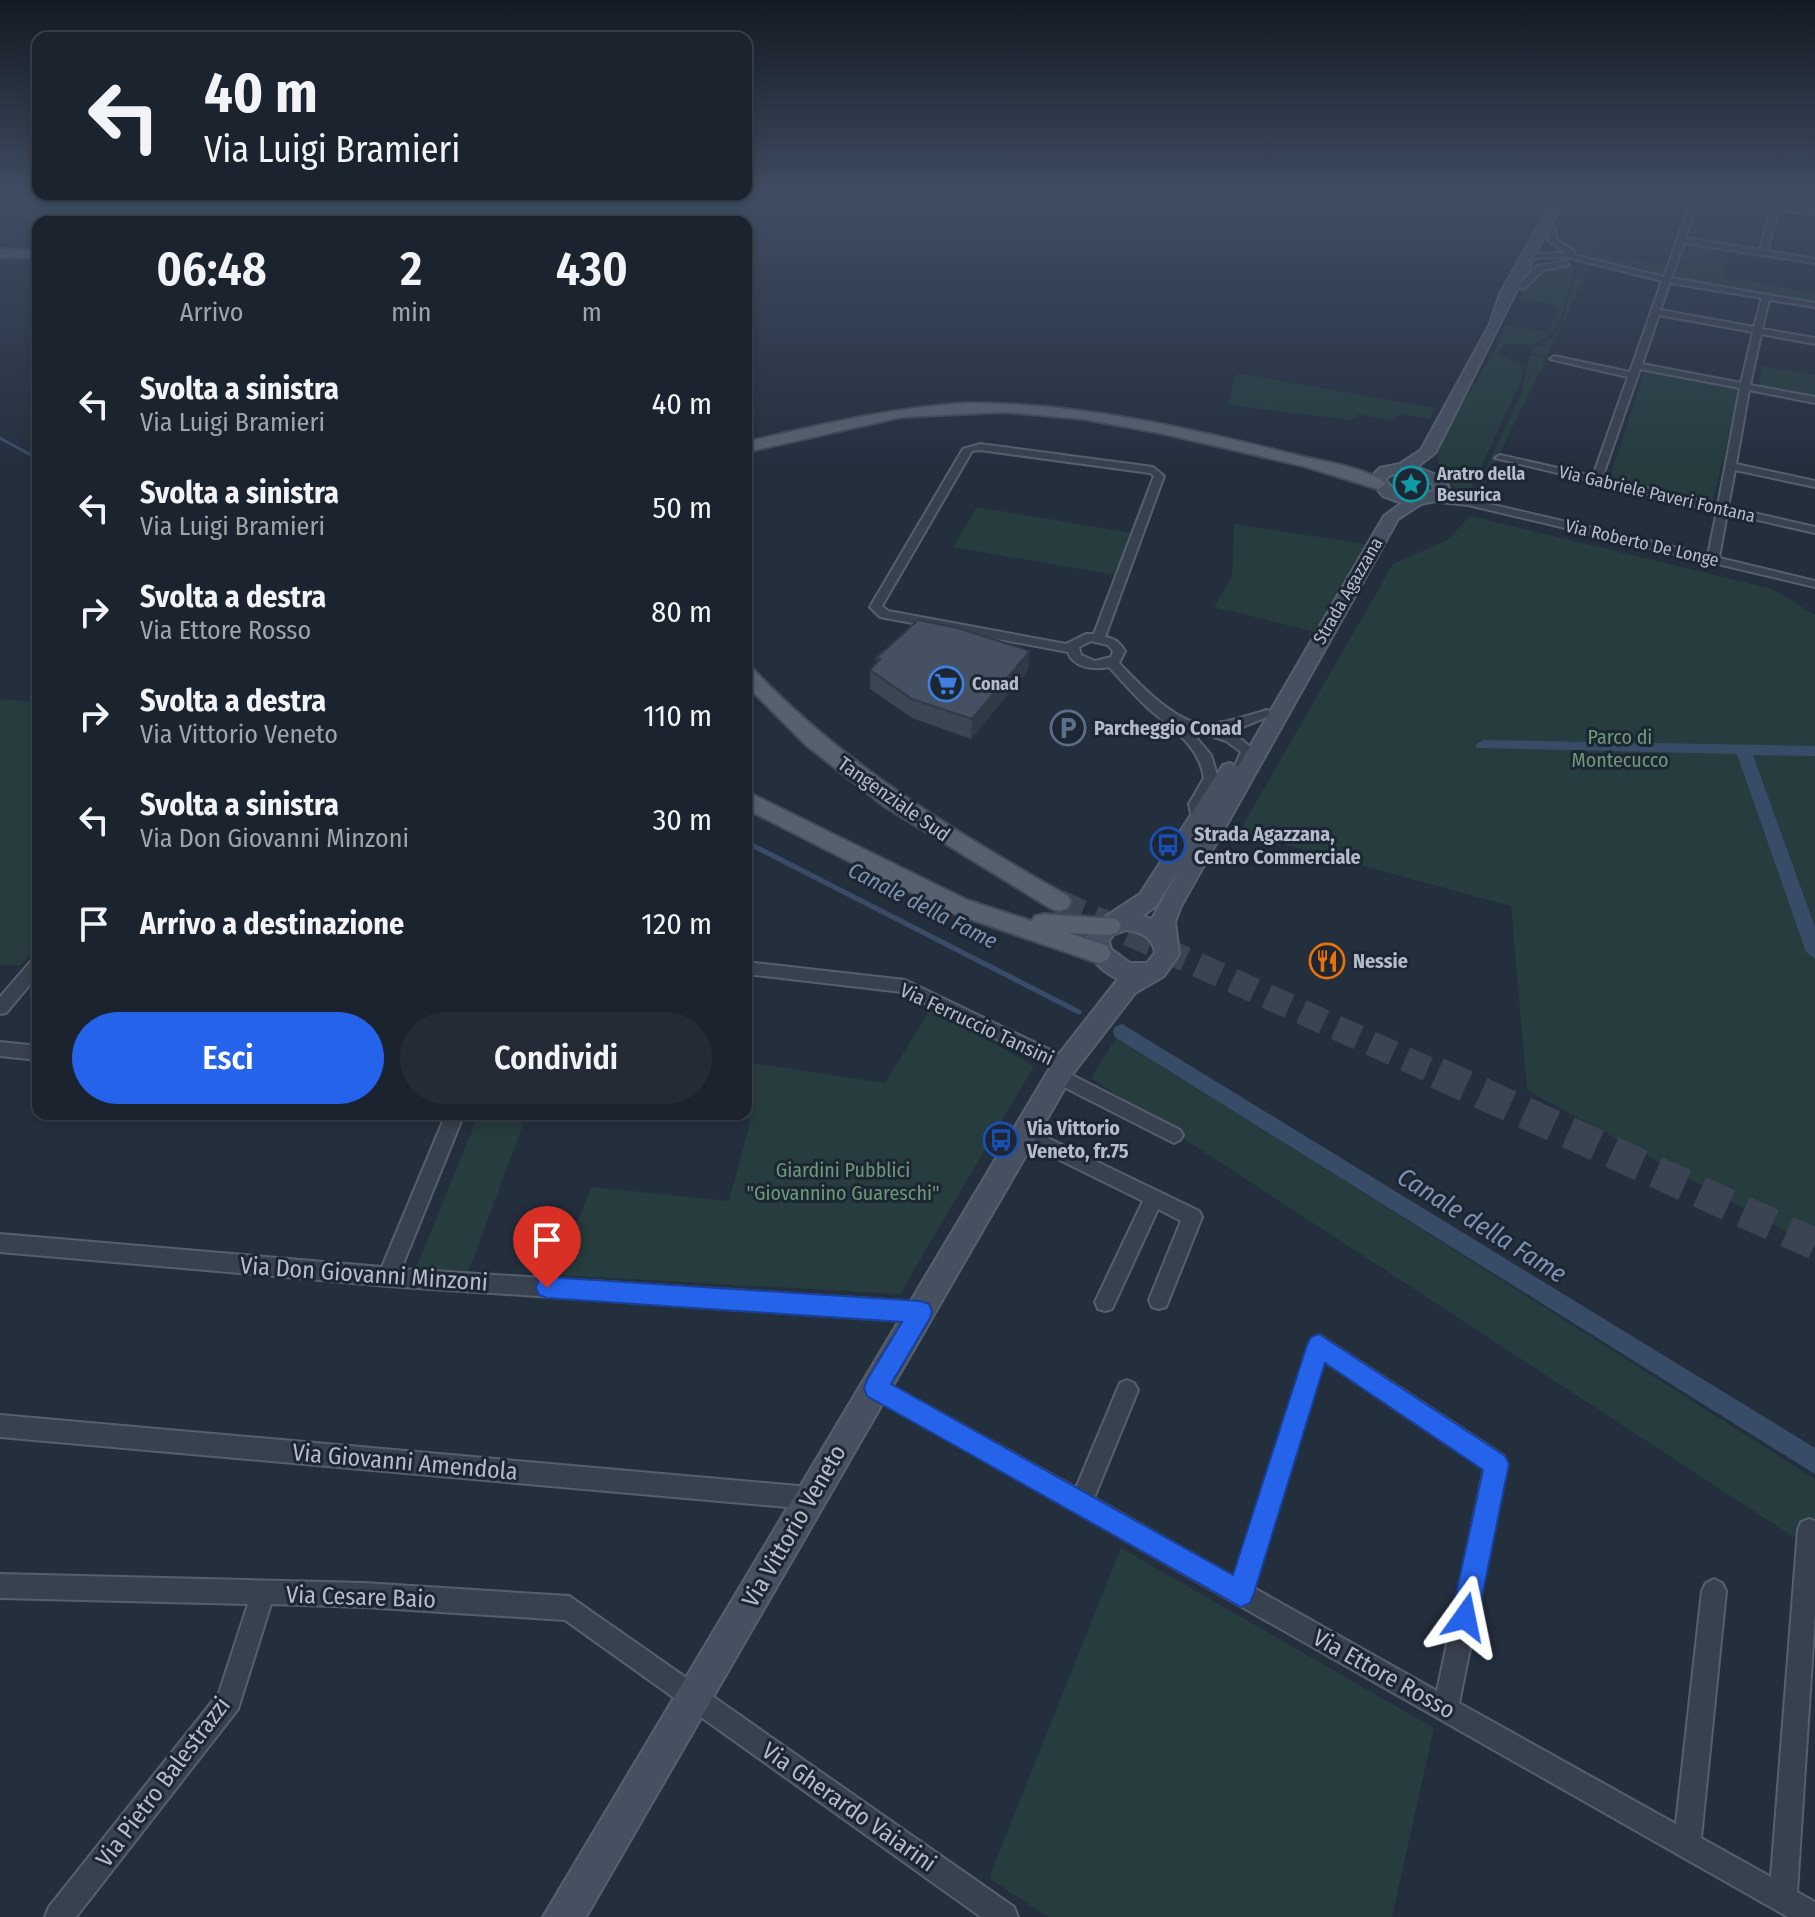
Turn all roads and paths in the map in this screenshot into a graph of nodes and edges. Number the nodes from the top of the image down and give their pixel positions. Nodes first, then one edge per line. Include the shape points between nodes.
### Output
1 (1516, 286) edge
2 (1664, 286) edge
3 (1696, 286) edge
4 (1766, 299) junction
5 (1815, 307) edge
6 (1655, 312) junction
7 (1759, 331) junction
8 (1815, 341) edge
9 (1554, 359) dead end
10 (1634, 370) junction
11 (1747, 387) junction
12 (1815, 400) edge
13 (752, 446) edge
14 (1427, 453) junction
15 (1500, 458) dead end
16 (1730, 466) junction
17 (1404, 469) junction
18 (1598, 476) dead end
19 (1384, 482) junction
20 (1815, 484) edge
21 (1431, 490) junction
22 (1722, 509) junction
23 (1392, 516) junction
24 (1815, 530) edge
25 (1713, 560) junction
26 (1815, 584) edge
27 (1099, 637) junction
28 (1071, 649) junction
29 (1111, 662) junction
30 (1304, 667) junction
31 (752, 679) edge
32 (1152, 704) junction
33 (1267, 714) junction
34 (1194, 725) junction
35 (1244, 748) junction
36 (752, 802) edge
37 (1203, 830) junction
38 (1059, 902) tunnel mouth
39 (1004, 921) junction
40 (1112, 925) junction
41 (1163, 939) junction
42 (1100, 955) junction
43 (752, 969) edge
44 (32, 971) edge
45 (1150, 971) junction
46 (1106, 1000) junction
47 (0, 1008) edge
48 (0, 1049) edge
49 (32, 1052) edge
50 (1068, 1060) junction
51 (453, 1120) edge
52 (1023, 1134) junction
53 (1174, 1135) dead end
54 (1154, 1197) junction
55 (0, 1243) edge
56 (388, 1277) junction
57 (1159, 1300) dead end
58 (1105, 1302) dead end
59 (920, 1312) junction
60 (876, 1388) junction
61 (1127, 1390) dead end
62 (0, 1426) edge
63 (810, 1498) junction
64 (1081, 1503) junction
65 (1809, 1530) dead end
66 (0, 1586) edge
67 (1714, 1591) dead end
68 (263, 1593) junction
69 (1241, 1593) junction
70 (694, 1697) junction
71 (1446, 1708) junction
72 (1687, 1845) junction
73 (1783, 1898) junction
74 (59, 1917) edge
75 (563, 1917) edge
76 (1004, 1917) edge
77 (1815, 1917) edge

1 - 14 main road
2 - 6 street
3 - 4 street
4 - 5 street
4 - 7 street
6 - 7 street
6 - 10 street
7 - 8 street
7 - 11 street
9 - 10 street
10 - 11 street
10 - 18 street
11 - 12 street
11 - 16 street
13 - 19 main road via 924,410 1037,408 1127,419
14 - 17 main road
14 - 21 main road
15 - 22 street, Via Gabriele Paveri Fontana
16 - 20 street
16 - 22 street
17 - 19 main road
17 - 21 main road
19 - 21 main road
19 - 23 main road
21 - 23 main road
21 - 25 street, Via Roberto De Longe
22 - 24 street, Via Gabriele Paveri Fontana
22 - 25 street
23 - 30 main road, Strada Agazzana
25 - 26 street, Via Roberto De Longe
27 - 28 street via 1076,641
27 - 28 street via 1159,476 1153,470 968,449 876,607 884,614
27 - 29 street via 1119,651
28 - 29 street via 1085,663
29 - 32 street
30 - 33 main road
30 - 37 main road
31 - 38 main road, Tangenziale Sud via 810,737 882,793
32 - 34 street
32 - 37 street via 1187,733 1208,760 1211,778 1196,804
33 - 34 street via 1238,724
33 - 35 main road
34 - 35 street
35 - 37 main road
36 - 39 main road via 958,906
37 - 40 main road via 1148,900
37 - 41 main road via 1168,908
39 - 40 main road
39 - 42 main road
40 - 41 main road via 1125,921 1147,926
40 - 42 main road via 1097,939
41 - 45 main road via 1167,954
42 - 45 main road via 1127,973
42 - 46 main road
43 - 50 street, Via Ferruccio Tansini via 905,986
44 - 47 street
45 - 46 main road, Via Vittorio Veneto
46 - 50 main road, Via Vittorio Veneto
48 - 49 street
50 - 52 main road, Via Vittorio Veneto
50 - 53 street, Via Ferruccio Tansini
51 - 56 street
52 - 54 street
52 - 59 main road, Via Vittorio Veneto
54 - 57 street via 1192,1217
54 - 58 street
55 - 56 street, Via Don Giovanni Minzoni
56 - 59 street, Via Don Giovanni Minzoni
59 - 60 main road, Via Vittorio Veneto
60 - 63 main road, Via Vittorio Veneto
60 - 64 street, Via Ettore Rosso
61 - 64 street
62 - 63 street, Via Giovanni Amendola
63 - 70 main road, Via Vittorio Veneto
64 - 69 street, Via Ettore Rosso
65 - 73 street
66 - 68 street, Via Cesare Baio
67 - 72 street
68 - 70 street, Via Cesare Baio via 569,1608
68 - 74 street, Via Pietro Balestrazzi via 229,1700
69 - 71 street, Via Ettore Rosso
69 - 71 street via 1319,1345 1496,1464
70 - 75 main road, Via Vittorio Veneto
70 - 76 street, Via Gherardo Vaiarini
71 - 72 street, Via Ettore Rosso
72 - 73 street, Via Ettore Rosso
73 - 77 street, Via Ettore Rosso

